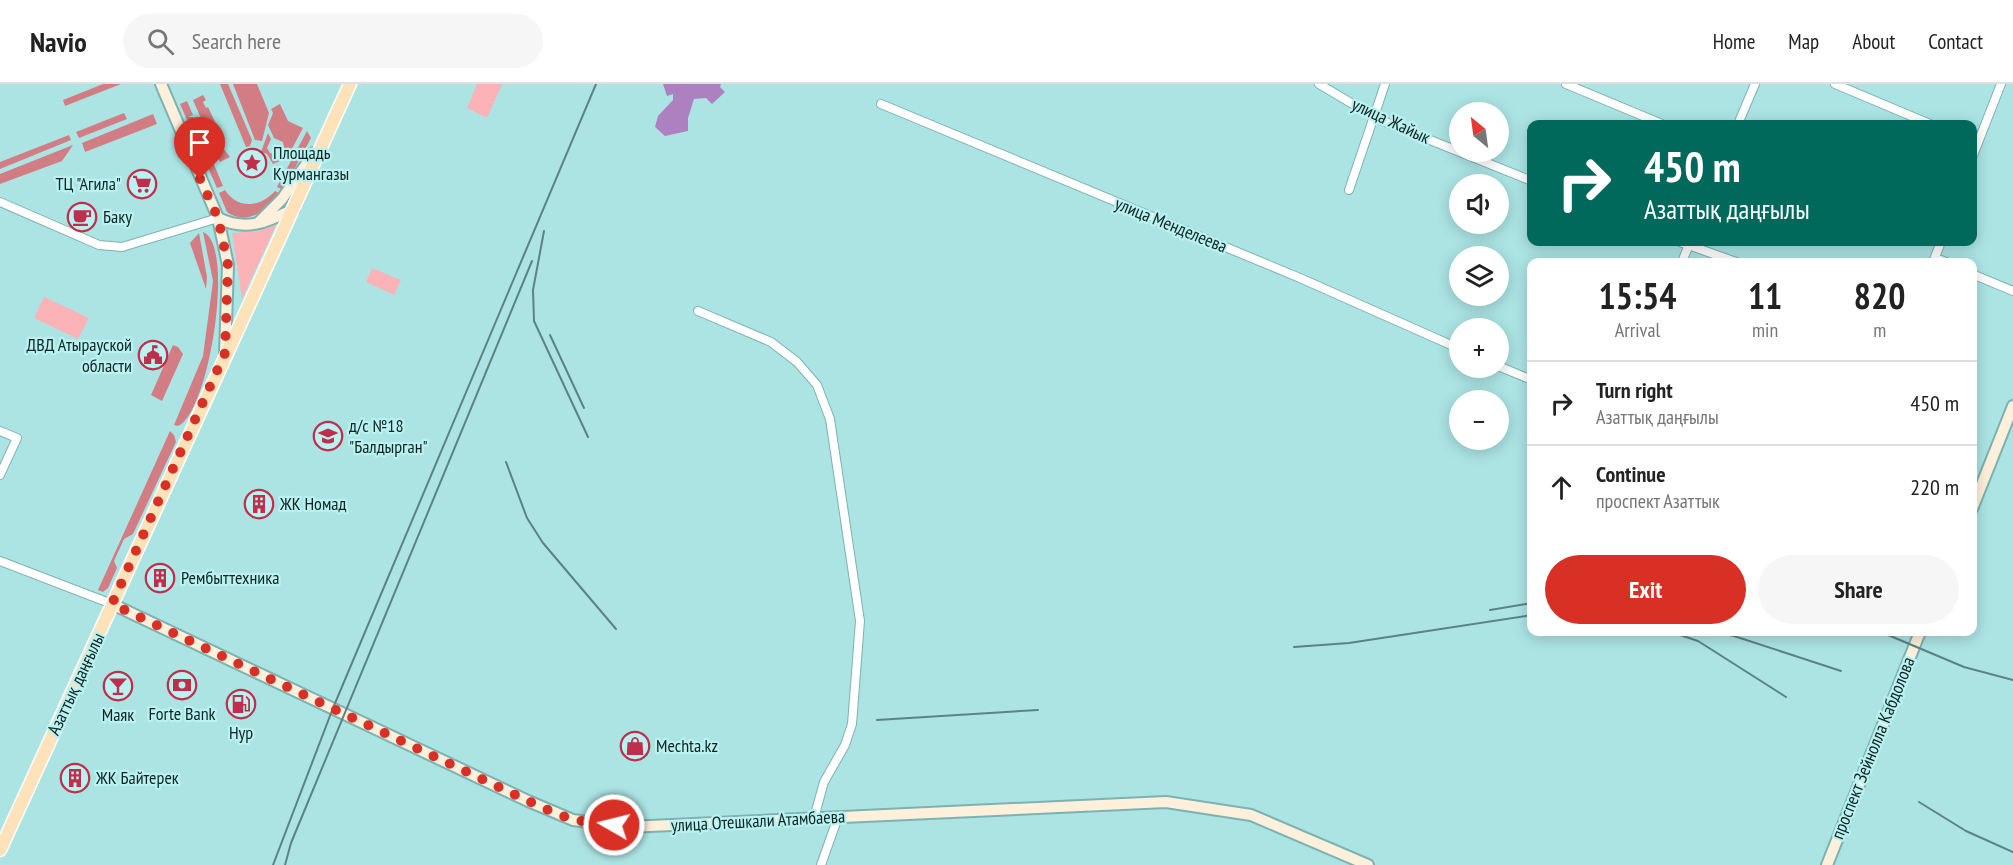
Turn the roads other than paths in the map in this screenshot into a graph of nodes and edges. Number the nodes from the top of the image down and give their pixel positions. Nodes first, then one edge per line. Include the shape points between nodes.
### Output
1 (161, 84) edge
2 (350, 84) edge
3 (1319, 84) edge
4 (1385, 84) edge
5 (1566, 84) edge
6 (1755, 84) edge
7 (1835, 84) edge
8 (2001, 84) edge
9 (881, 104) dead end
10 (1374, 116) junction
11 (1652, 120) edge
12 (1740, 120) edge
13 (1920, 120) edge
14 (326, 137) junction
15 (1977, 138) edge
16 (1527, 179) edge
17 (1349, 190) dead end
18 (0, 202) edge
19 (294, 208) junction
20 (218, 218) junction
21 (258, 223) junction
22 (1697, 246) edge
23 (1726, 258) edge
24 (1977, 276) edge
25 (2013, 291) edge
26 (698, 312) dead end
27 (1449, 344) edge
28 (225, 353) junction
29 (1509, 371) edge
30 (1527, 378) edge
31 (2013, 406) edge
32 (0, 431) edge
33 (0, 475) edge
34 (1977, 496) edge
35 (0, 561) edge
36 (112, 604) junction
37 (1918, 636) edge
38 (838, 817) junction
39 (814, 818) junction
40 (0, 850) edge
41 (821, 865) edge
42 (1368, 865) edge
43 (1827, 865) edge

1 - 20 street
2 - 14 main road, Азаттық даңғылы
3 - 10 street, улица Жайык
4 - 10 street
5 - 11 street
6 - 12 street
7 - 13 street
8 - 15 street
9 - 27 street, улица Менделеева
10 - 16 street, улица Жайык
10 - 17 street
14 - 19 main road, Азаттық даңғылы
14 - 21 street via 282,199
18 - 20 street via 99,245 122,247
19 - 21 street
19 - 28 main road, Азаттық даңғылы
20 - 21 street via 233,226
20 - 28 street via 228,265
22 - 23 street
24 - 25 street
26 - 39 street via 771,342 797,362 817,385 830,419 860,621 852,724 824,782
28 - 36 main road, Азаттық даңғылы
29 - 30 street
31 - 34 street
32 - 33 street via 17,438
35 - 36 street
36 - 39 street, улица Отешкали Атамбаева via 573,820 628,827
36 - 40 main road, Азаттық даңғылы
37 - 43 street, проспект Зейнолла Кабдолова
38 - 39 street, улица Отешкали Атамбаева
38 - 41 street
38 - 42 street, улица Отешкали Атамбаева via 1166,802 1251,816

